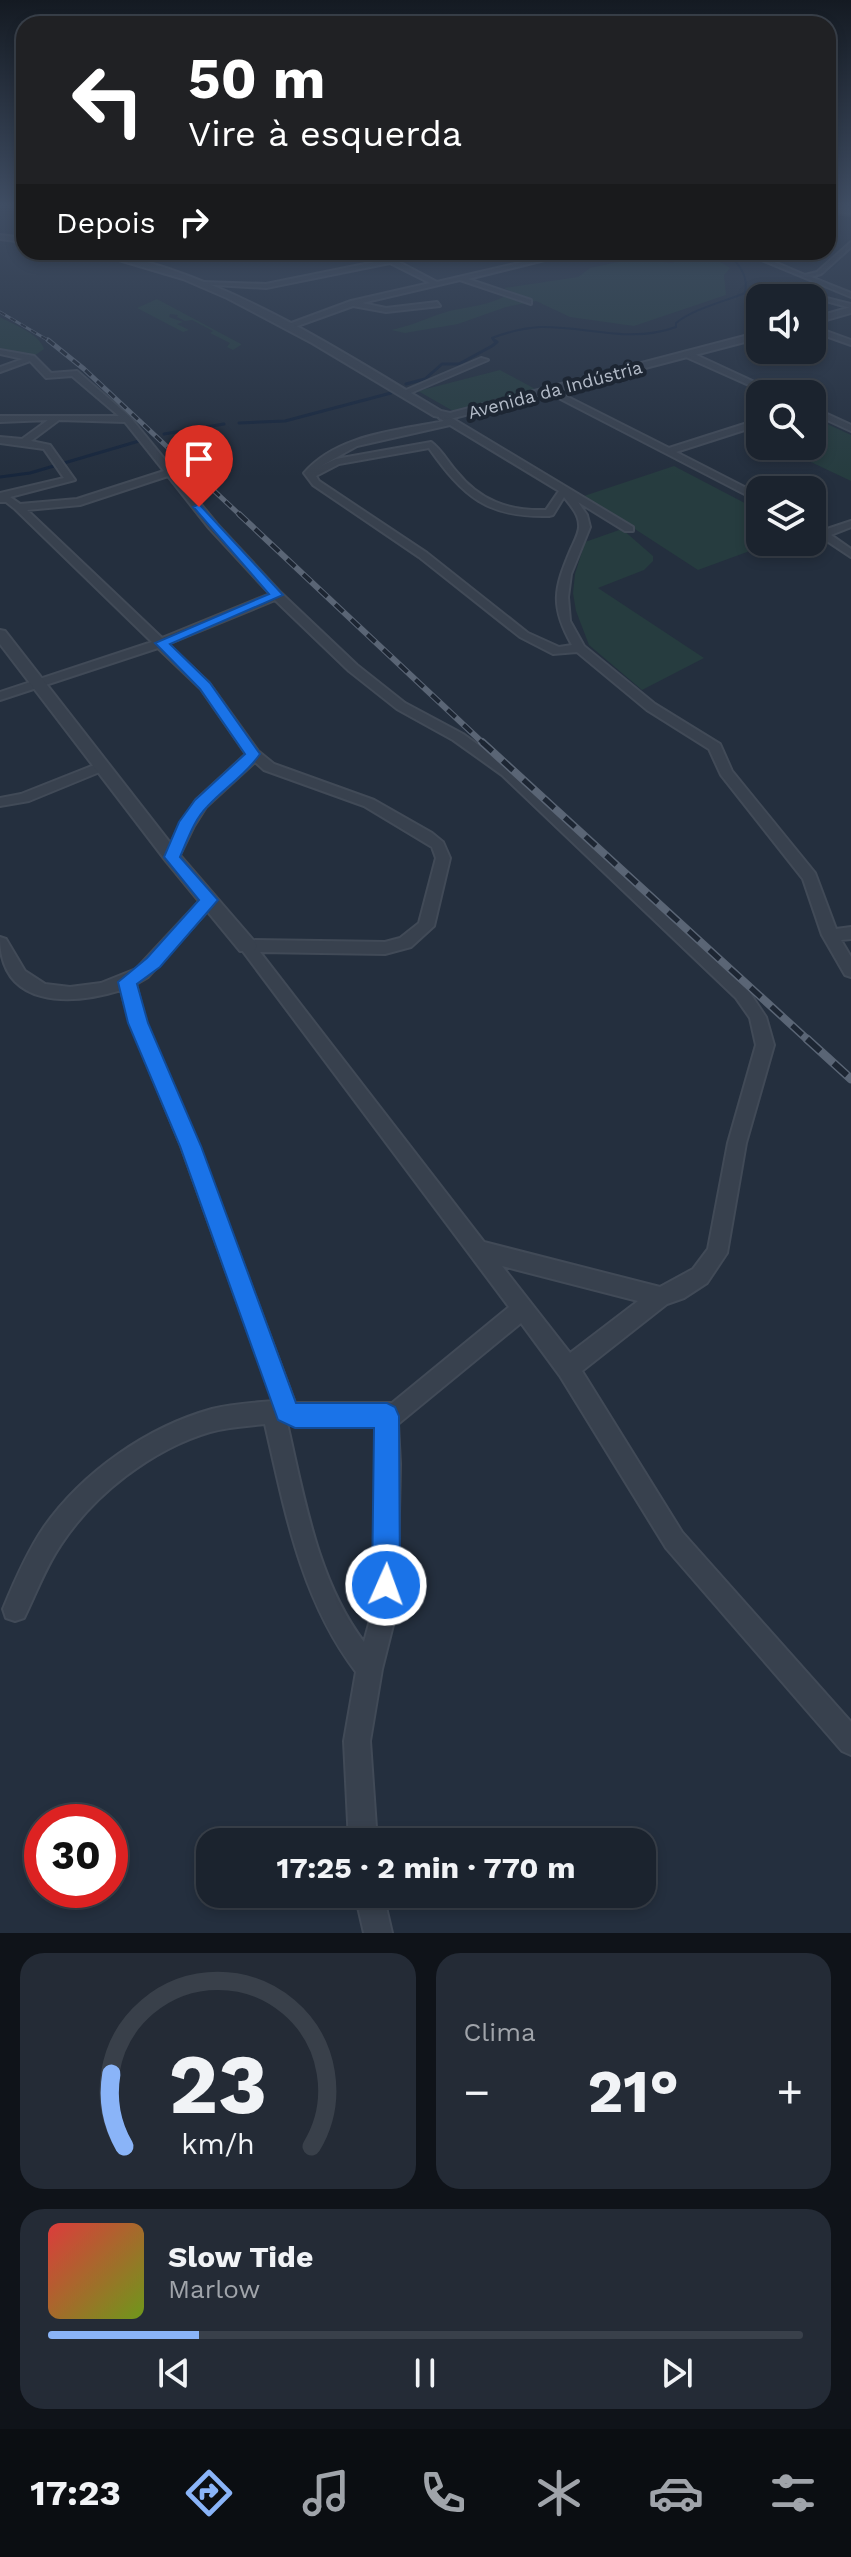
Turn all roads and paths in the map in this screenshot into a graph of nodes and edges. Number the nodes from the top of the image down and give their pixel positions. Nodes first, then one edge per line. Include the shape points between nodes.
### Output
1 (228, 297) edge
2 (259, 297) edge
3 (377, 297) edge
4 (514, 297) edge
5 (826, 300) edge
6 (528, 302) dead end
7 (354, 303) junction
8 (437, 304) dead end
9 (851, 308) edge
10 (252, 309) junction
11 (826, 316) edge
12 (289, 327) junction
13 (826, 333) edge
14 (746, 339) edge
15 (851, 343) edge
16 (0, 352) edge
17 (689, 355) junction
18 (31, 358) junction
19 (484, 360) dead end
20 (0, 370) edge
21 (746, 381) edge
22 (552, 391) junction
23 (403, 393) junction
24 (438, 414) junction
25 (826, 416) edge
26 (0, 419) edge
27 (55, 419) junction
28 (127, 419) junction
29 (451, 422) junction
30 (746, 426) edge
31 (851, 428) edge
32 (0, 440) edge
33 (24, 442) junction
34 (431, 445) junction
35 (668, 451) junction
36 (171, 470) junction
37 (310, 475) junction
38 (564, 490) junction
39 (746, 492) edge
40 (0, 498) edge
41 (18, 507) junction
42 (851, 524) edge
43 (629, 529) dead end
44 (826, 533) joint
45 (851, 554) edge
46 (277, 595) junction
47 (0, 634) edge
48 (161, 643) junction
49 (579, 648) junction
50 (39, 684) junction
51 (0, 696) edge
52 (253, 754) junction
53 (102, 766) junction
54 (0, 802) edge
55 (172, 857) junction
56 (209, 900) junction
57 (851, 933) edge
58 (830, 935) junction
59 (0, 943) edge
60 (247, 946) junction
61 (851, 971) edge
62 (127, 982) junction
63 (478, 1250) junction
64 (660, 1297) junction
65 (521, 1310) junction
66 (568, 1368) junction
67 (280, 1412) junction
68 (387, 1416) junction
69 (15, 1609) dead end
70 (369, 1669) junction
71 (851, 1742) edge
72 (362, 1828) edge
73 (372, 1908) edge
74 (378, 1933) edge

1 - 10 street, Avenida da Indústria
2 - 10 street
3 - 7 street
4 - 6 street
5 - 9 street
7 - 8 street via 386,310
7 - 12 street
9 - 11 street
10 - 12 street, Avenida da Indústria
12 - 23 street, Avenida da Indústria
13 - 15 street
14 - 17 street, Avenida da Indústria
16 - 18 street
17 - 21 street
17 - 22 street, Avenida da Indústria
18 - 20 street
18 - 28 street via 49,376 74,373
19 - 23 street
22 - 24 street, Avenida da Indústria via 462,415
22 - 35 street
23 - 24 street, Avenida da Indústria
24 - 29 street
25 - 31 street
26 - 27 street
27 - 28 street
27 - 33 street
28 - 36 street
29 - 34 street
29 - 37 street via 343,449 314,465
29 - 38 street
30 - 35 street
32 - 33 street
33 - 40 street via 47,447 70,480
34 - 37 street via 336,462
34 - 38 street via 457,482 506,514 549,513
35 - 39 street
36 - 41 street via 72,505
36 - 46 street via 213,526
37 - 49 street via 524,635 557,651
38 - 43 street
38 - 49 street via 585,527 562,597 564,621
40 - 41 street
41 - 48 street
42 - 44 street
44 - 45 street
46 - 48 street
46 - 64 street via 401,706 507,772 757,1013 765,1045 737,1143 717,1253 700,1276
47 - 50 street
48 - 50 street
48 - 52 street via 205,686
49 - 58 street via 641,700 715,747 726,772 810,877
50 - 51 street
50 - 53 street
52 - 55 street via 201,803
52 - 60 street via 276,771 369,803 427,836 443,858 426,926 405,943 385,948
53 - 54 street via 24,798
53 - 55 street
55 - 56 street
56 - 60 street
56 - 62 street via 154,962
57 - 58 street
58 - 61 street
59 - 62 street via 15,970 44,991 98,990
60 - 63 street
62 - 67 street via 138,1023 190,1146
63 - 64 street
63 - 65 street
64 - 66 street
65 - 66 street
65 - 68 street via 406,1408
66 - 71 street via 674,1540
67 - 68 street
67 - 69 street via 198,1425 99,1482 52,1537
67 - 70 street via 298,1518 333,1615
68 - 70 street via 385,1609
70 - 72 street via 357,1741
73 - 74 street

